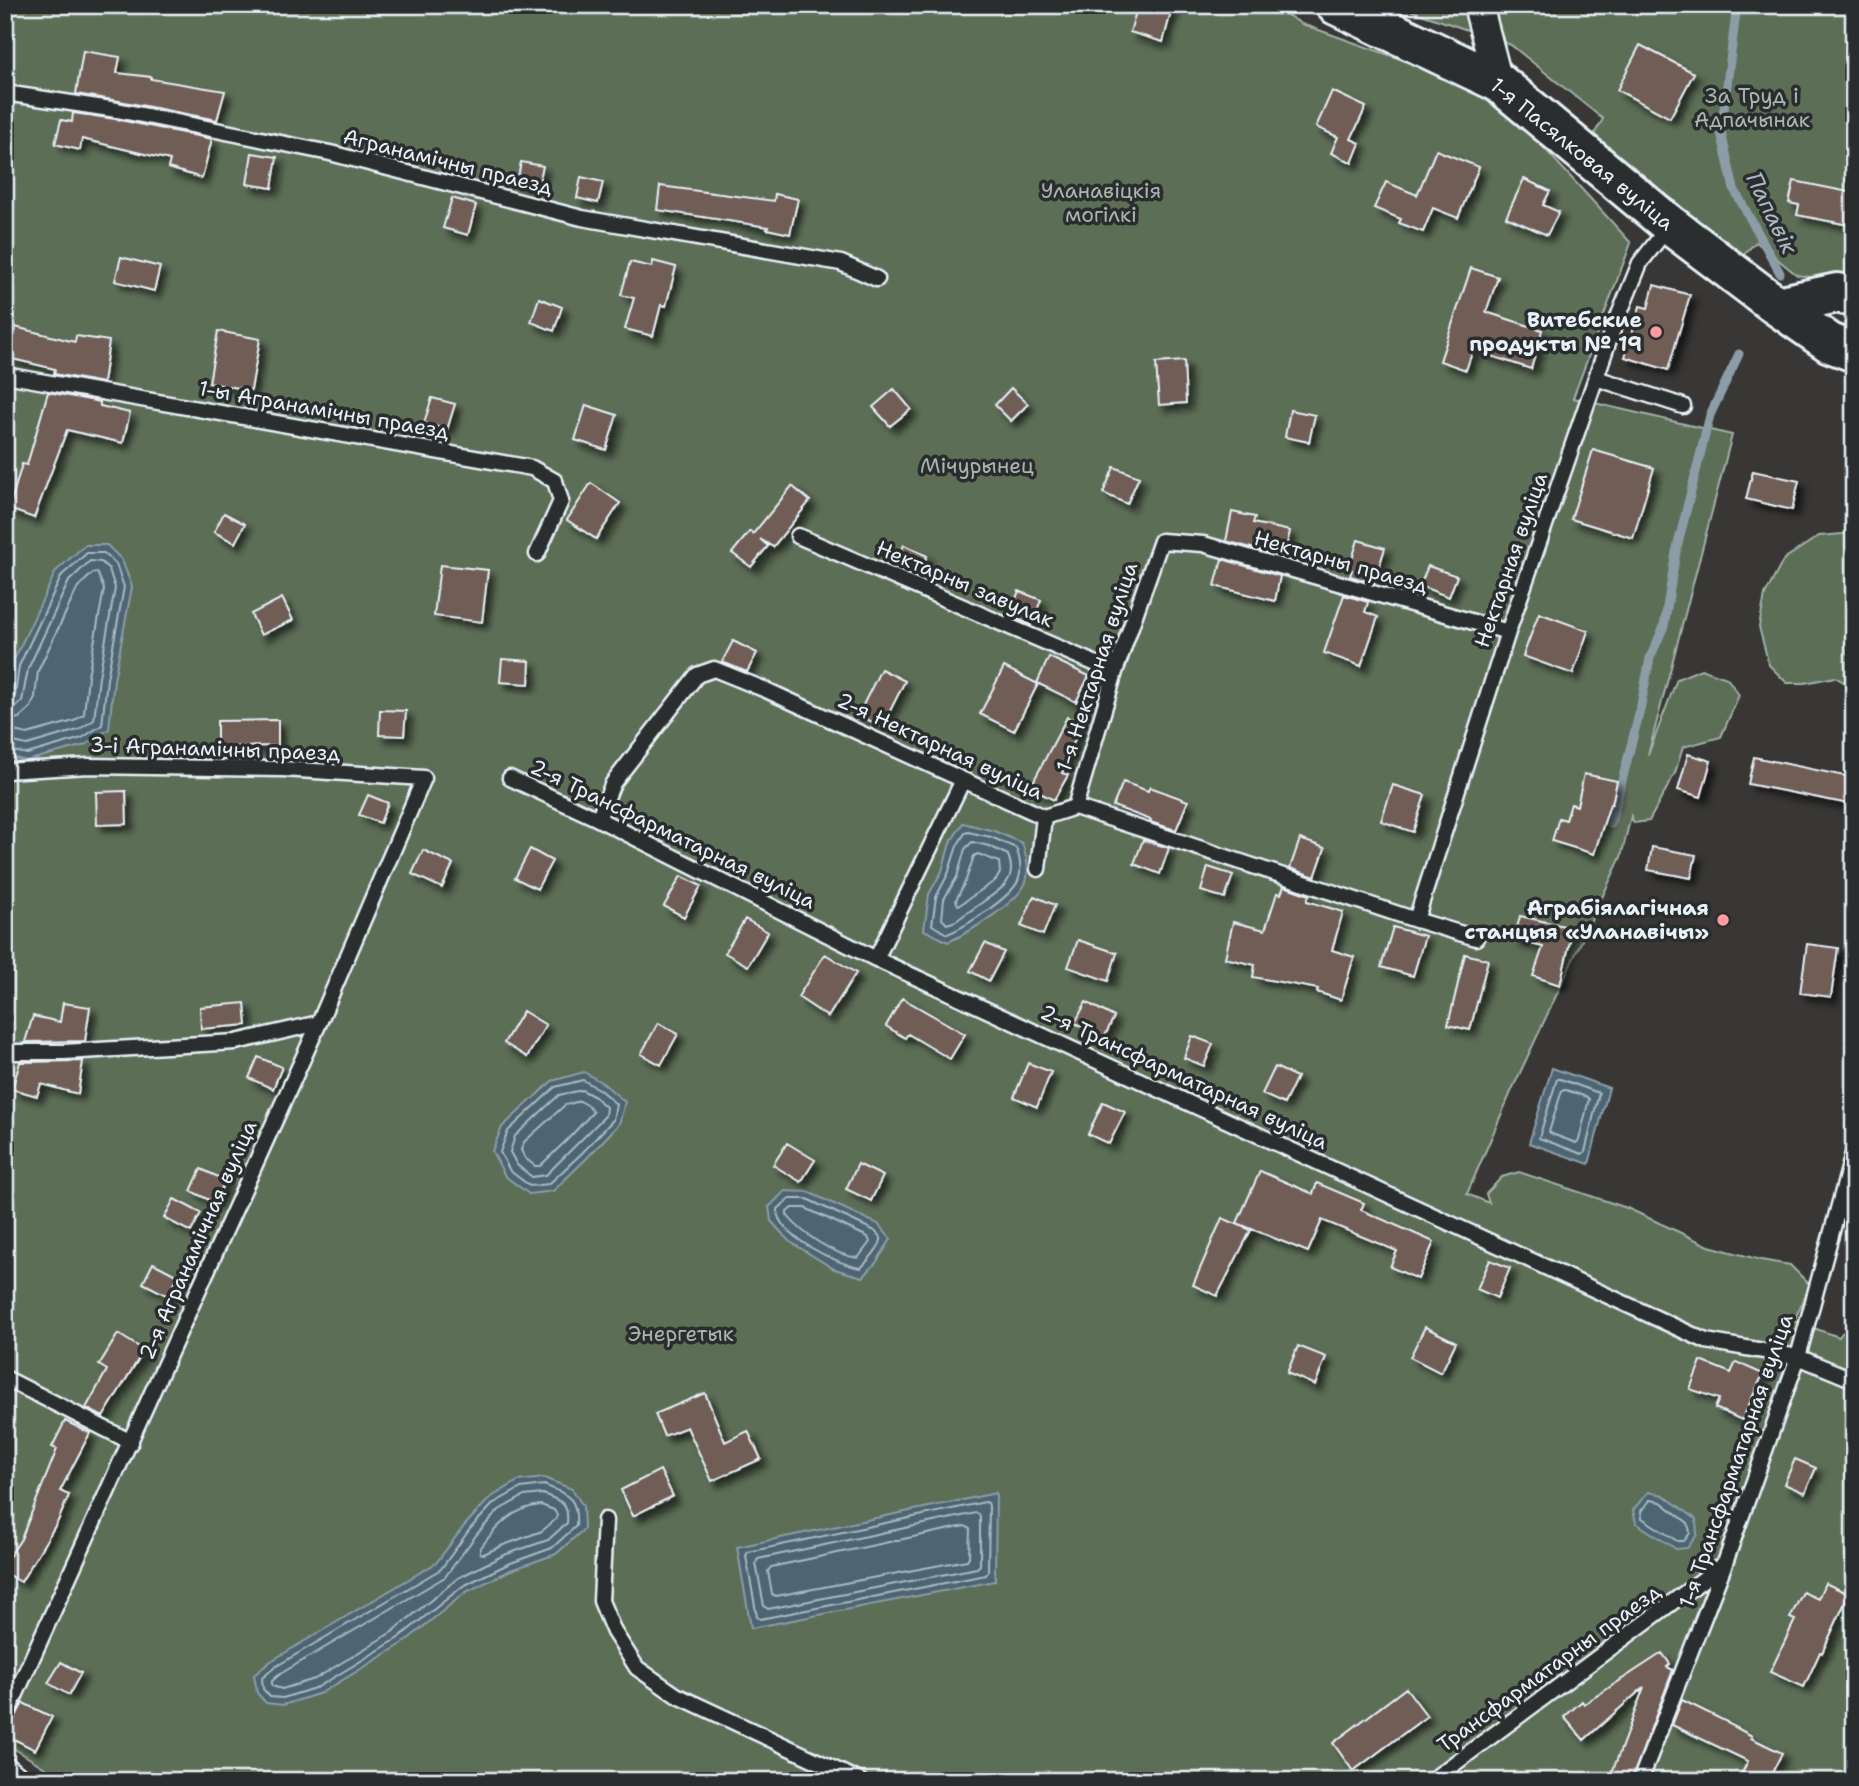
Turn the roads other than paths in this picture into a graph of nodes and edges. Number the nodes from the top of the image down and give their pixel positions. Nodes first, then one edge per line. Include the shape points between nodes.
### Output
1 (1336, 5) edge
2 (1485, 10) edge
3 (1498, 82) junction
4 (5, 93) edge
5 (1670, 225) junction
6 (877, 279) dead end
7 (1854, 297) edge
8 (1777, 306) junction
9 (1854, 352) edge
10 (5, 375) edge
11 (1596, 379) junction
12 (1683, 406) dead end
13 (798, 536) dead end
14 (1160, 541) joint
15 (537, 554) dead end
16 (1508, 632) junction
17 (1115, 671) junction
18 (5, 771) edge
19 (424, 778) joint
20 (510, 778) dead end
21 (963, 780) junction
22 (1075, 807) junction
23 (1045, 817) junction
24 (598, 819) junction
25 (1038, 869) dead end
26 (1416, 920) junction
27 (1476, 938) dead end
28 (877, 958) junction
29 (319, 1023) junction
30 (5, 1052) edge
31 (1854, 1150) edge
32 (1798, 1357) junction
33 (5, 1378) edge
34 (1854, 1380) edge
35 (131, 1442) junction
36 (605, 1520) dead end
37 (1725, 1563) junction
38 (5, 1718) edge
39 (5, 1763) edge
40 (27, 1781) edge
41 (860, 1781) edge
42 (1431, 1781) edge
43 (1640, 1781) edge

1 - 3 street, 1-я Пасялковая вуліца
2 - 3 street
3 - 5 street, 1-я Пасялковая вуліца
4 - 6 lane, Агранамічны праезд via 117,110 330,153 582,218 841,263
5 - 8 street, 1-я Пасялковая вуліца
5 - 11 lane, Нектарная вуліца via 1640,263
7 - 8 street via 1837,293
8 - 9 street, 1-я Пасялковая вуліца via 1830,343
10 - 15 lane, 1-ы Агранамічны праезд via 532,468 555,481 561,501
11 - 12 lane
11 - 16 lane, Нектарная вуліца
13 - 17 lane, Нектарны завулак
14 - 16 lane, Нектарны праезд via 1203,544
14 - 17 lane, 1-я Нектарная вуліца
16 - 26 lane, Нектарная вуліца
17 - 22 lane, 1-я Нектарная вуліца
18 - 19 lane, 3-і Агранамічны праезд via 88,766 283,769
19 - 29 lane, 2-я Агранамічная вуліца
20 - 24 lane, 2-я Трансфарматарная вуліца
21 - 23 lane, 2-я Нектарная вуліца
21 - 24 lane, 2-я Нектарная вуліца via 714,669 697,675 613,783
21 - 28 lane
22 - 23 lane, 2-я Нектарная вуліца
22 - 26 lane
23 - 25 lane
24 - 28 lane, 2-я Трансфарматарная вуліца
26 - 27 lane
28 - 32 lane, 2-я Трансфарматарная вуліца via 1706,1341
29 - 30 lane via 236,1042
29 - 35 lane, 2-я Агранамічная вуліца
31 - 32 lane, 1-я Трансфарматарная вуліца
32 - 34 lane, 2-я Трансфарматарная вуліца
32 - 37 lane, 1-я Трансфарматарная вуліца
33 - 35 lane
35 - 38 lane, 2-я Агранамічная вуліца
36 - 41 lane via 601,1601 637,1668 676,1695
37 - 42 lane, Трансфарматарны праезд
37 - 43 lane, 1-я Трансфарматарная вуліца
39 - 40 lane

